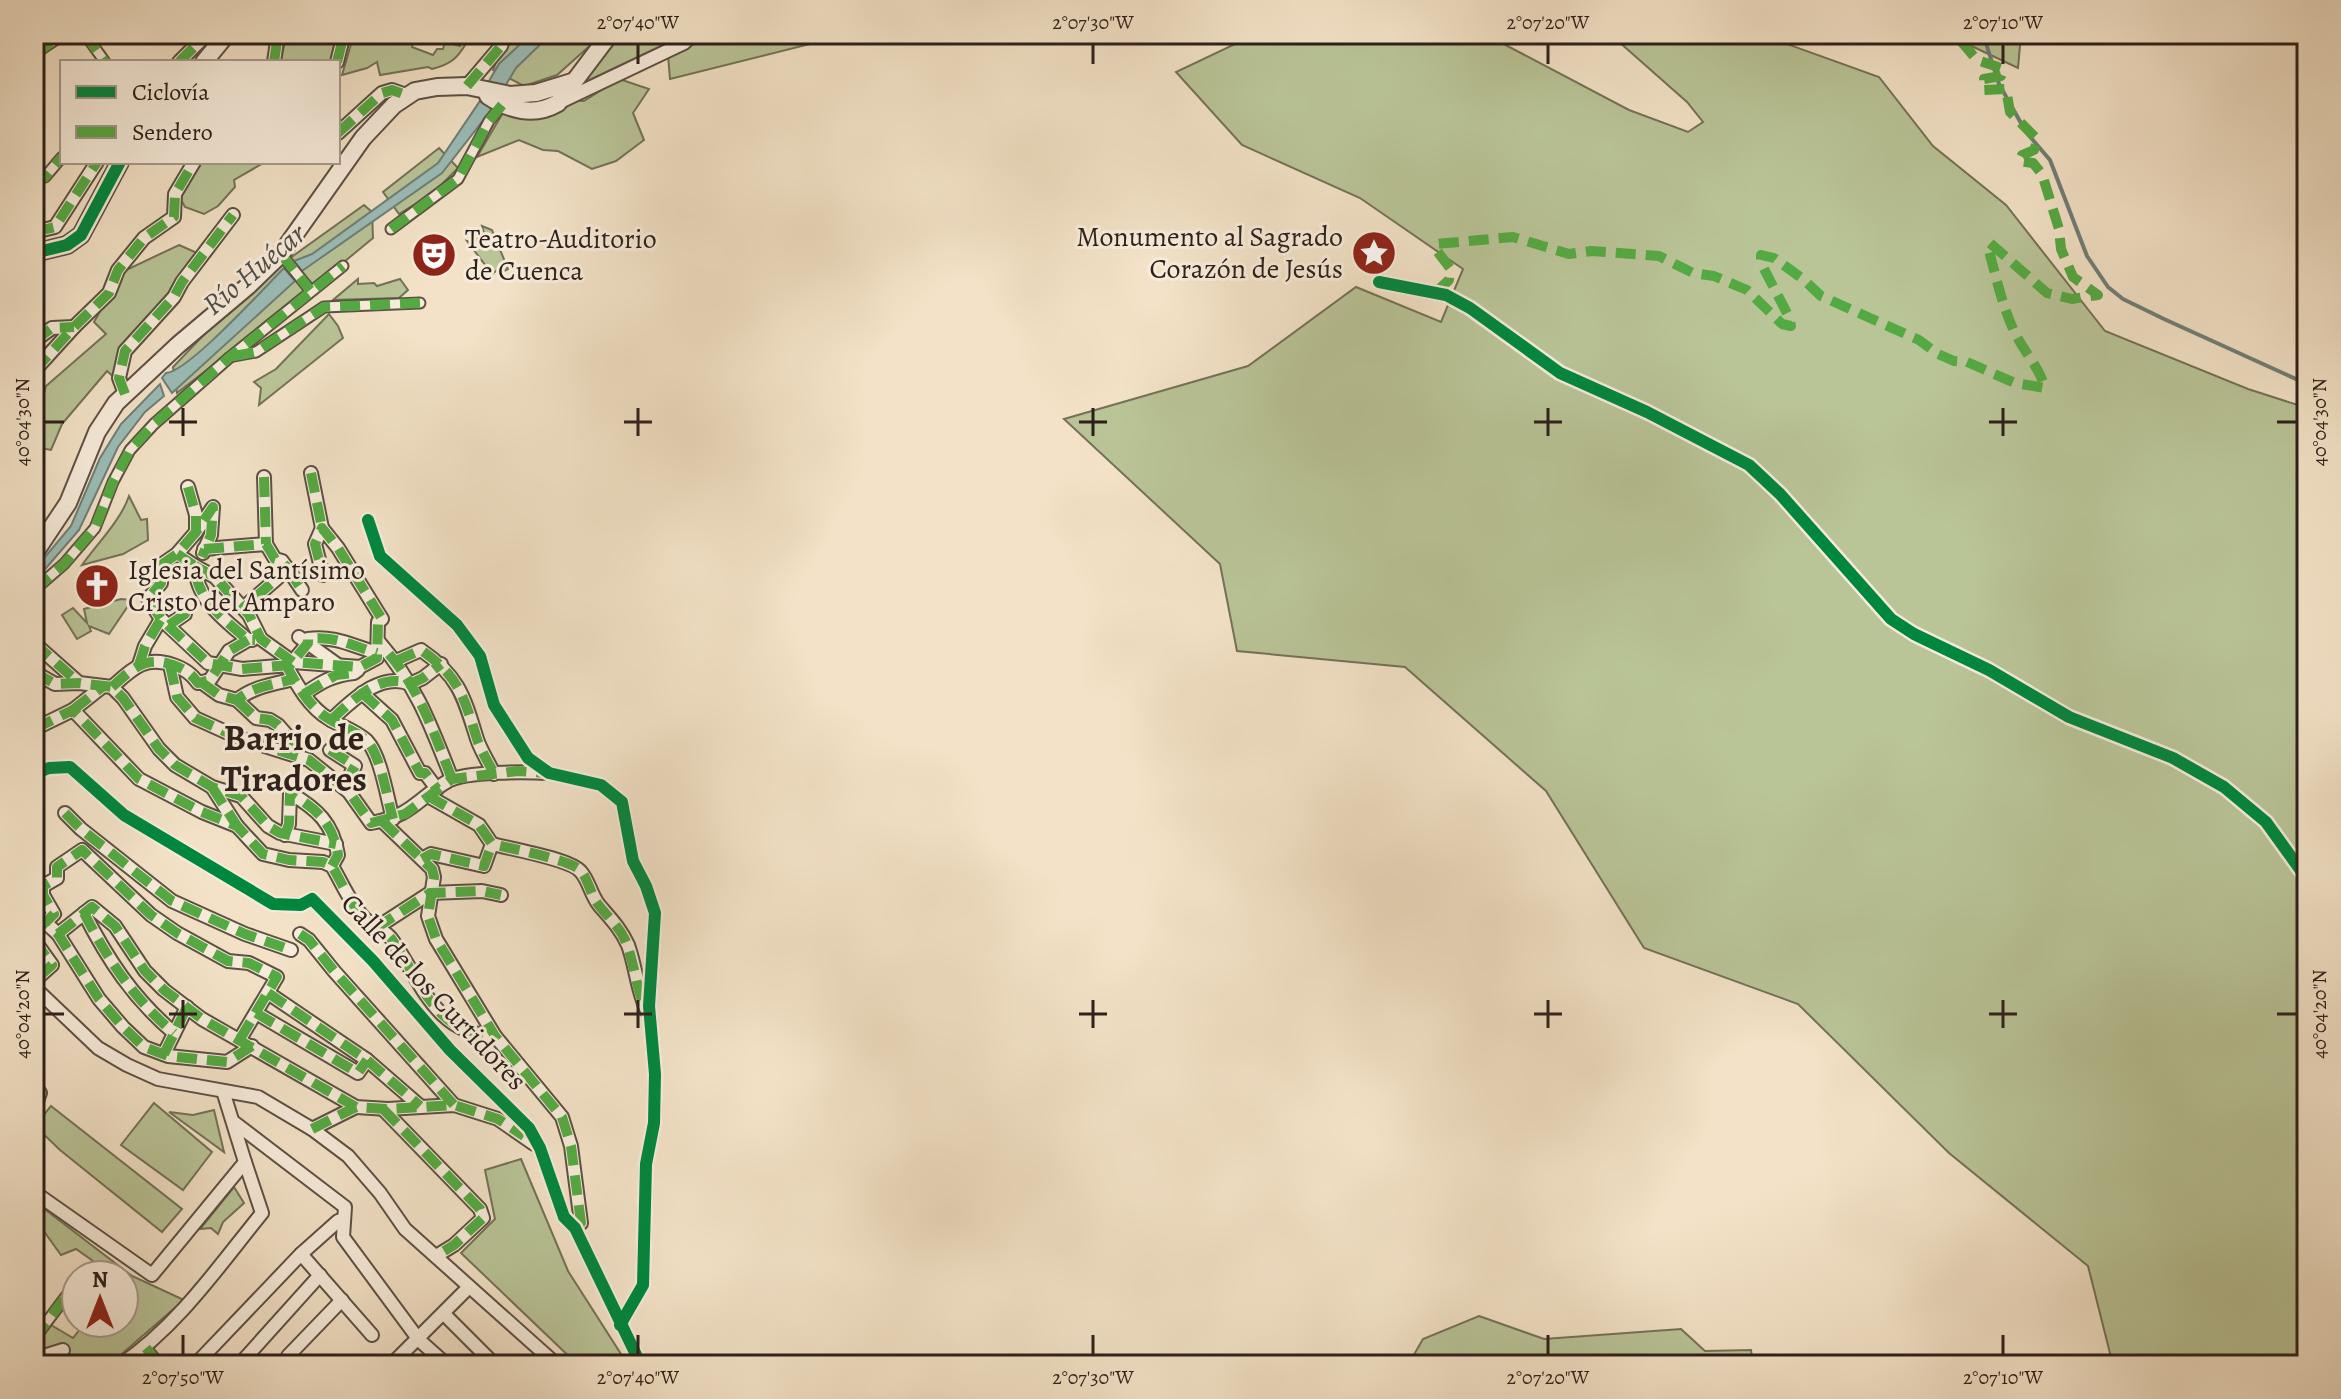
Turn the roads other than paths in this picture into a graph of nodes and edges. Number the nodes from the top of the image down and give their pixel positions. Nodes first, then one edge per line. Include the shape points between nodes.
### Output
1 (64, 34) edge
2 (85, 34) edge
3 (207, 34) edge
4 (227, 34) edge
5 (278, 34) edge
6 (344, 34) edge
7 (505, 34) edge
8 (610, 34) edge
9 (694, 34) edge
10 (34, 54) edge
11 (104, 60) edge
12 (181, 60) edge
13 (206, 60) edge
14 (274, 60) edge
15 (338, 60) edge
16 (572, 82) junction
17 (472, 87) junction
18 (406, 95) junction
19 (503, 100) junction
20 (558, 103) junction
21 (340, 131) edge
22 (60, 159) edge
23 (96, 164) edge
24 (119, 164) edge
25 (193, 164) edge
26 (34, 168) edge
27 (233, 215) dead end
28 (391, 229) dead end
29 (34, 232) edge
30 (34, 253) edge
31 (283, 258) junction
32 (343, 266) dead end
33 (1379, 282) dead end
34 (307, 287) junction
35 (420, 303) dead end
36 (74, 327) junction
37 (34, 341) edge
38 (230, 357) junction
39 (34, 371) edge
40 (125, 394) junction
41 (311, 473) dead end
42 (264, 477) dead end
43 (188, 487) dead end
44 (368, 520) dead end
45 (322, 528) junction
46 (196, 532) junction
47 (266, 544) junction
48 (204, 549) junction
49 (179, 551) junction
50 (34, 554) edge
51 (198, 568) junction
52 (288, 569) junction
53 (323, 575) dead end
54 (34, 590) edge
55 (302, 590) dead end
56 (179, 604) dead end
57 (243, 608) junction
58 (165, 622) junction
59 (255, 640) junction
60 (304, 640) junction
61 (34, 643) edge
62 (378, 647) junction
63 (196, 650) junction
64 (396, 661) junction
65 (290, 663) junction
66 (441, 664) junction
67 (139, 665) junction
68 (173, 665) junction
69 (338, 665) junction
70 (222, 666) junction
71 (360, 667) junction
72 (34, 672) edge
73 (294, 679) junction
74 (201, 682) junction
75 (79, 683) junction
76 (410, 684) junction
77 (107, 687) junction
78 (362, 693) junction
79 (304, 694) junction
80 (237, 700) junction
81 (73, 710) junction
82 (331, 720) junction
83 (34, 729) edge
84 (330, 750) dead end
85 (298, 755) junction
86 (549, 773) junction
87 (34, 774) edge
88 (494, 774) junction
89 (452, 779) junction
90 (212, 787) junction
91 (349, 792) junction
92 (432, 793) junction
93 (65, 813) dead end
94 (384, 820) junction
95 (237, 826) junction
96 (285, 835) junction
97 (336, 844) junction
98 (492, 844) junction
99 (422, 859) junction
100 (332, 866) junction
101 (34, 876) edge
102 (2307, 879) edge
103 (43, 886) junction
104 (430, 893) junction
105 (501, 895) dead end
106 (34, 912) edge
107 (84, 913) junction
108 (51, 928) junction
109 (376, 928) junction
110 (300, 934) dead end
111 (34, 940) edge
112 (291, 950) dead end
113 (52, 965) junction
114 (34, 984) edge
115 (268, 993) junction
116 (187, 1007) junction
117 (256, 1013) junction
118 (650, 1016) junction
119 (174, 1033) junction
120 (495, 1036) junction
121 (240, 1039) junction
122 (252, 1046) junction
123 (164, 1054) junction
124 (367, 1060) junction
125 (34, 1084) edge
126 (223, 1091) junction
127 (454, 1105) junction
128 (420, 1106) junction
129 (356, 1107) junction
130 (34, 1109) edge
131 (383, 1109) junction
132 (235, 1123) junction
133 (312, 1129) junction
134 (540, 1148) junction
135 (245, 1162) junction
136 (34, 1192) edge
137 (344, 1219) junction
138 (575, 1228) junction
139 (301, 1254) junction
140 (436, 1256) junction
141 (320, 1275) junction
142 (469, 1287) junction
143 (342, 1300) junction
144 (60, 1304) edge
145 (444, 1314) junction
146 (620, 1325) junction
147 (372, 1335) dead end
148 (34, 1339) edge
149 (419, 1340) junction
150 (146, 1348) junction
151 (63, 1350) dead end
152 (288, 1356) dead end
153 (34, 1359) edge
154 (120, 1365) edge
155 (160, 1365) edge
156 (195, 1365) edge
157 (239, 1365) edge
158 (391, 1365) edge
159 (447, 1365) edge
160 (495, 1365) edge
161 (557, 1365) edge
162 (641, 1365) edge

1 - 10 street
2 - 11 street
3 - 12 street
4 - 13 street
5 - 14 street
6 - 15 street
7 - 17 street
8 - 16 street
9 - 20 street
16 - 19 street
16 - 20 street
17 - 18 street
17 - 19 street
18 - 21 street via 382,93
18 - 31 street via 363,138
19 - 20 street via 527,111
19 - 28 street via 458,179
22 - 26 street via 45,177
23 - 29 street via 55,227
24 - 30 street via 81,235 67,245
25 - 36 street via 175,194 174,217 144,238 118,270 109,293
27 - 40 street via 174,297 125,351 119,378
31 - 34 street
31 - 40 street
32 - 34 street
33 - 102 street via 1446,295 1560,373 1749,465 1891,619 2059,712 2173,758 2224,787 2266,822
34 - 38 street
35 - 38 street via 324,307 256,352
36 - 37 street via 52,328
36 - 39 street
38 - 54 street via 130,450 95,528
40 - 50 street via 105,419 68,503
41 - 45 street
42 - 47 street
43 - 46 street
44 - 86 street via 380,556 457,625 480,656 494,705 528,758
45 - 53 street via 315,544
45 - 62 street via 378,610
46 - 48 street via 213,507
46 - 49 street
47 - 48 street
47 - 52 street
48 - 51 street
49 - 51 street
49 - 58 street via 161,565 161,583 148,599
51 - 57 street via 215,577
51 - 59 street via 195,575 211,607
52 - 55 street
52 - 57 street
56 - 58 street via 185,614
57 - 59 street
58 - 63 street
58 - 67 street via 145,646
59 - 65 street
59 - 70 street via 229,651
60 - 62 street via 319,637
60 - 65 street
60 - 69 street
61 - 75 street
62 - 64 street
62 - 71 street via 377,658
63 - 68 street
63 - 70 street via 208,663
64 - 66 street via 421,650
64 - 76 street
65 - 69 street
65 - 70 street
65 - 73 street
66 - 76 street
66 - 88 street via 460,687
67 - 68 street
67 - 77 street
68 - 74 street
68 - 85 street via 177,697 195,718
69 - 71 street
70 - 74 street
71 - 79 street
72 - 75 street via 55,684
73 - 79 street
73 - 80 street
74 - 80 street
75 - 77 street
76 - 78 street via 380,684
76 - 89 street via 433,726
77 - 81 street
77 - 90 street via 123,698 167,759
78 - 82 street
78 - 92 street via 392,720
79 - 82 street
80 - 85 street via 256,718 278,725
81 - 83 street
81 - 95 street via 139,779
82 - 94 street via 369,743 378,764
84 - 91 street via 355,766
85 - 91 street
86 - 88 street
86 - 118 street via 601,785 622,802 633,861 655,913
87 - 134 street, Calle de los Curtidores via 70,767 124,815 273,904 301,905 312,899 529,1128
88 - 89 street
89 - 92 street
90 - 95 street
90 - 96 street via 241,796 268,826
91 - 94 street via 371,823
92 - 94 street via 405,814
92 - 98 street via 479,825
93 - 112 street via 172,901
94 - 99 street
95 - 100 street via 263,854
96 - 97 street
96 - 97 street via 290,793 327,820
97 - 100 street
98 - 99 street via 484,866 431,854
98 - 118 street via 580,870 596,901 619,927
99 - 104 street via 434,874
100 - 109 street
101 - 103 street
103 - 108 street via 54,914
103 - 115 street via 57,878 57,867 82,850 177,933 228,961 249,963 277,977
104 - 105 street
104 - 109 street
104 - 120 street via 432,930
106 - 108 street
107 - 108 street
107 - 116 street via 92,907 115,926 145,971
107 - 119 street via 128,987
108 - 113 street
108 - 123 street via 123,1027 144,1047
109 - 120 street via 392,940 441,1014 470,1033
110 - 127 street
111 - 113 street
113 - 114 street
114 - 126 street via 98,1048 127,1065 158,1079
115 - 117 street
115 - 124 street
116 - 119 street
116 - 121 street
117 - 121 street
117 - 124 street via 358,1073
118 - 146 street via 654,1123 646,1164 643,1285
119 - 123 street
120 - 138 street via 562,1117 581,1223
121 - 122 street
122 - 123 street via 227,1062
122 - 129 street
124 - 128 street
125 - 130 street via 40,1093
126 - 132 street
126 - 133 street via 258,1097
127 - 128 street
127 - 134 street via 498,1119
128 - 131 street
129 - 131 street
129 - 133 street
131 - 140 street via 480,1209 483,1218
132 - 135 street
132 - 137 street via 345,1207
133 - 140 street via 348,1156 405,1229
134 - 138 street via 561,1211
135 - 136 street via 152,1275
135 - 150 street via 262,1213
137 - 139 street
137 - 149 street via 343,1237
138 - 146 street
139 - 141 street
139 - 156 street
140 - 142 street
141 - 143 street
141 - 157 street
142 - 145 street
142 - 161 street
143 - 147 street
143 - 152 street
144 - 148 street
145 - 149 street
145 - 160 street
146 - 162 street
149 - 158 street
149 - 159 street
150 - 154 street
150 - 155 street
151 - 153 street

